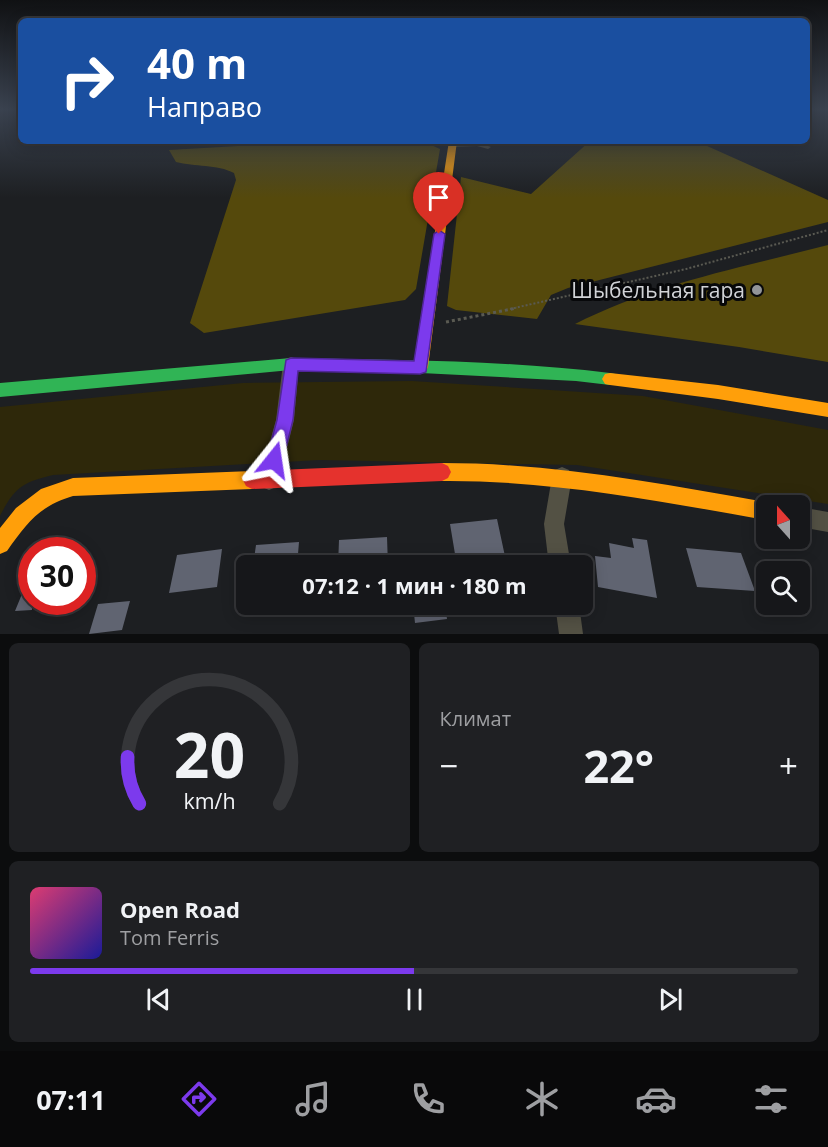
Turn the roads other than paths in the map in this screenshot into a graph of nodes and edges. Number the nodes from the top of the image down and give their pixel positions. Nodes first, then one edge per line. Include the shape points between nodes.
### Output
1 (452, 144) edge
2 (477, 144) edge
3 (488, 147) dead end
4 (291, 364) junction
5 (420, 367) junction
6 (0, 390) edge
7 (828, 411) edge
8 (562, 477) junction
9 (269, 480) junction
10 (756, 509) edge
11 (810, 519) edge
12 (828, 522) edge
13 (0, 544) edge
14 (558, 555) edge
15 (568, 615) edge
16 (571, 634) edge

1 - 5 street
2 - 3 lane
4 - 5 street
4 - 6 street
4 - 9 street via 285,420
5 - 7 street via 576,375 718,392
8 - 9 street via 471,471
8 - 10 street
8 - 14 street via 554,524
9 - 13 street via 73,487 48,493 25,510
11 - 12 street
15 - 16 street

